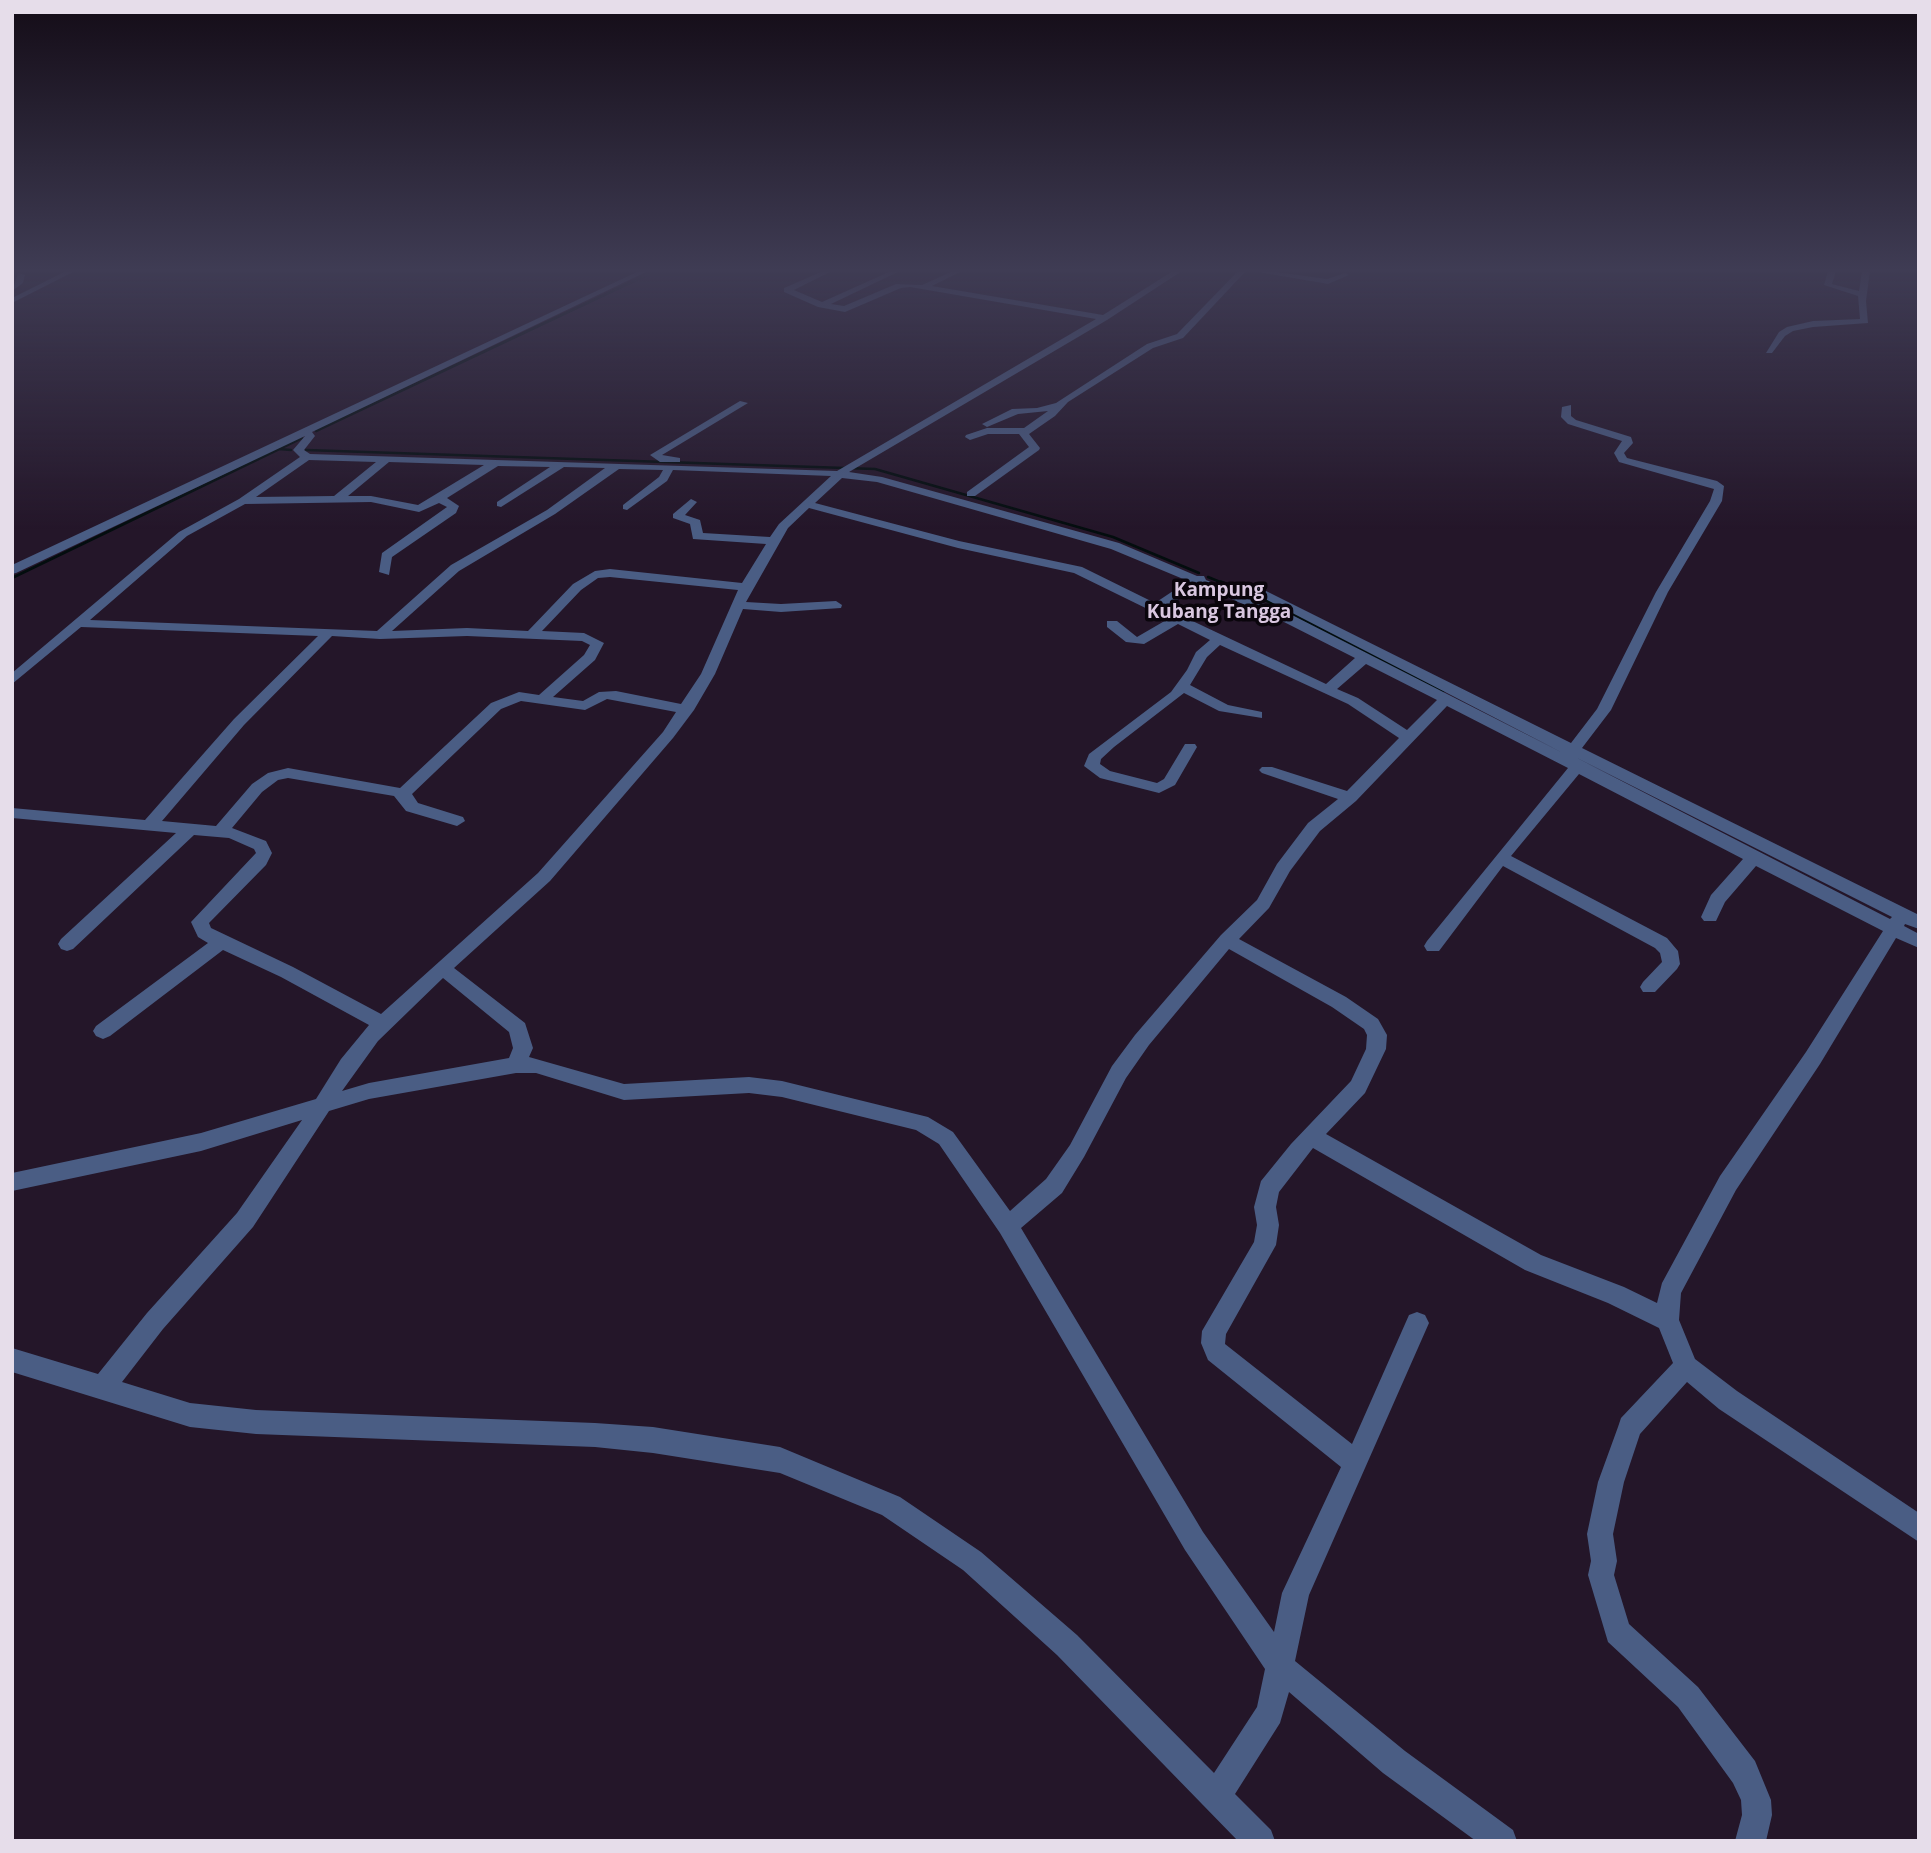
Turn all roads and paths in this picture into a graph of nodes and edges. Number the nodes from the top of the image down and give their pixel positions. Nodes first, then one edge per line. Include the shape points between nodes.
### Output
1 (460, 357) edge
2 (1037, 357) edge
3 (1132, 357) edge
4 (743, 403) dead end
5 (1060, 405) junction
6 (1567, 407) dead end
7 (987, 424) dead end
8 (306, 430) junction
9 (1026, 431) junction
10 (970, 437) dead end
11 (307, 457) junction
12 (387, 459) junction
13 (495, 463) junction
14 (562, 464) junction
15 (616, 466) junction
16 (670, 467) junction
17 (846, 469) junction
18 (971, 494) junction
19 (337, 499) junction
20 (440, 499) junction
21 (243, 501) junction
22 (691, 502) dead end
23 (501, 504) dead end
24 (805, 504) junction
25 (627, 507) dead end
26 (772, 541) junction
27 (12, 570) edge
28 (385, 572) dead end
29 (1200, 579) junction
30 (746, 587) junction
31 (738, 605) junction
32 (835, 605) dead end
33 (1154, 609) junction
34 (1283, 610) junction
35 (1177, 620) junction
36 (78, 623) junction
37 (1112, 624) dead end
38 (329, 632) junction
39 (380, 635) junction
40 (531, 635) junction
41 (1219, 639) junction
42 (1363, 659) junction
43 (12, 680) edge
44 (1183, 687) junction
45 (1327, 690) junction
46 (542, 700) junction
47 (1444, 701) junction
48 (687, 710) junction
49 (1257, 715) dead end
50 (1408, 737) junction
51 (1190, 747) dead end
52 (1570, 758) junction
53 (1267, 770) dead end
54 (403, 794) junction
55 (1350, 796) junction
56 (12, 813) edge
57 (457, 821) dead end
58 (149, 826) junction
59 (188, 831) junction
60 (220, 832) junction
61 (1501, 858) junction
62 (1754, 858) junction
63 (1710, 916) dead end
64 (1898, 922) junction
65 (1919, 923) edge
66 (1227, 940) junction
67 (221, 942) junction
68 (1919, 942) edge
69 (67, 944) dead end
70 (1433, 946) dead end
71 (442, 968) junction
72 (1650, 987) dead end
73 (383, 1024) junction
74 (103, 1031) dead end
75 (516, 1065) junction
76 (324, 1103) junction
77 (1311, 1136) junction
78 (12, 1182) edge
79 (1008, 1226) junction
80 (1667, 1320) junction
81 (1417, 1324) dead end
82 (12, 1360) edge
83 (1687, 1367) junction
84 (102, 1388) junction
85 (1356, 1463) junction
86 (1919, 1529) edge
87 (1281, 1667) junction
88 (1216, 1797) junction
89 (1259, 1841) edge
90 (1502, 1841) edge
91 (1750, 1841) edge

1 - 8 street
2 - 17 street
3 - 5 street
4 - 17 street via 655,457
5 - 7 street via 1016,411
5 - 9 street
6 - 52 street via 1566,417 1572,422 1627,439 1619,453 1623,460 1720,488 1604,710
8 - 11 street via 310,436 298,450
8 - 27 street
9 - 10 street via 987,431
9 - 18 street via 1023,436 1035,448
11 - 12 street
11 - 21 street
12 - 13 street
12 - 19 street
13 - 14 street
13 - 20 street
14 - 15 street
14 - 23 street
15 - 16 street
15 - 39 street via 551,512 455,568
16 - 17 street
16 - 25 street via 663,479
17 - 18 street
17 - 24 street
17 - 29 street via 1115,546
18 - 34 street via 1126,538
19 - 20 street via 377,500 419,509
19 - 21 street
20 - 28 street via 453,506 452,511 386,556
21 - 36 street via 183,534
22 - 26 street via 677,516 696,522 697,536
24 - 26 street
24 - 33 street via 958,544 1070,567
26 - 30 street
29 - 33 street
29 - 34 street
30 - 31 street
30 - 40 street via 595,575 577,587
31 - 32 street
31 - 48 street
33 - 35 street
34 - 42 street
34 - 52 street
35 - 37 street via 1139,641
35 - 41 street
36 - 38 street
36 - 43 street
38 - 39 street
38 - 58 street via 239,722
39 - 40 street via 421,631
40 - 46 street via 584,637 597,643 590,657
41 - 44 street via 1201,655
41 - 45 street
42 - 45 street
42 - 47 street
44 - 49 street via 1224,708
44 - 51 street via 1094,757 1092,766 1105,775 1159,788 1170,782
45 - 50 street via 1368,709
46 - 48 street via 585,706 604,695 616,695
46 - 54 street via 519,696 496,706
47 - 50 street
47 - 52 street
48 - 71 street via 618,796 544,877
50 - 55 street
52 - 61 street
52 - 62 street
52 - 64 street
53 - 55 street
54 - 57 street via 412,807
54 - 60 street via 327,778 280,774 257,788
55 - 66 street via 1314,827 1263,904
56 - 58 street
58 - 59 street
59 - 60 street
59 - 69 street
60 - 67 street via 244,837 260,845 264,853 200,922 204,932
61 - 70 street
61 - 72 street via 1661,943 1671,964
62 - 63 street via 1717,899
62 - 64 street
64 - 65 street
64 - 68 street
64 - 80 street via 1728,1183 1670,1291
66 - 77 street via 1339,1002 1371,1024 1377,1035 1376,1049 1358,1087
66 - 79 street via 1134,1051 1054,1186
67 - 73 street
67 - 74 street
71 - 73 street
71 - 75 street via 517,1028 523,1048
73 - 76 street via 348,1065
75 - 76 street
75 - 79 street via 561,1072 624,1092 749,1084 921,1123 946,1138
76 - 78 street via 201,1142
76 - 84 street via 245,1220
77 - 80 street via 1533,1263
77 - 85 street via 1269,1188 1265,1245 1214,1331 1213,1343 1216,1352
79 - 87 street via 1194,1541
80 - 83 street
81 - 85 street
82 - 84 street
83 - 86 street via 1727,1400
83 - 91 street via 1630,1427 1600,1534 1601,1575 1618,1632 1688,1698 1744,1772 1757,1815
84 - 88 street via 190,1415 256,1422 595,1435 779,1460 891,1506 972,1561 1067,1645
85 - 87 street via 1296,1593
87 - 88 street via 1270,1713
87 - 90 street via 1394,1762
88 - 89 street

